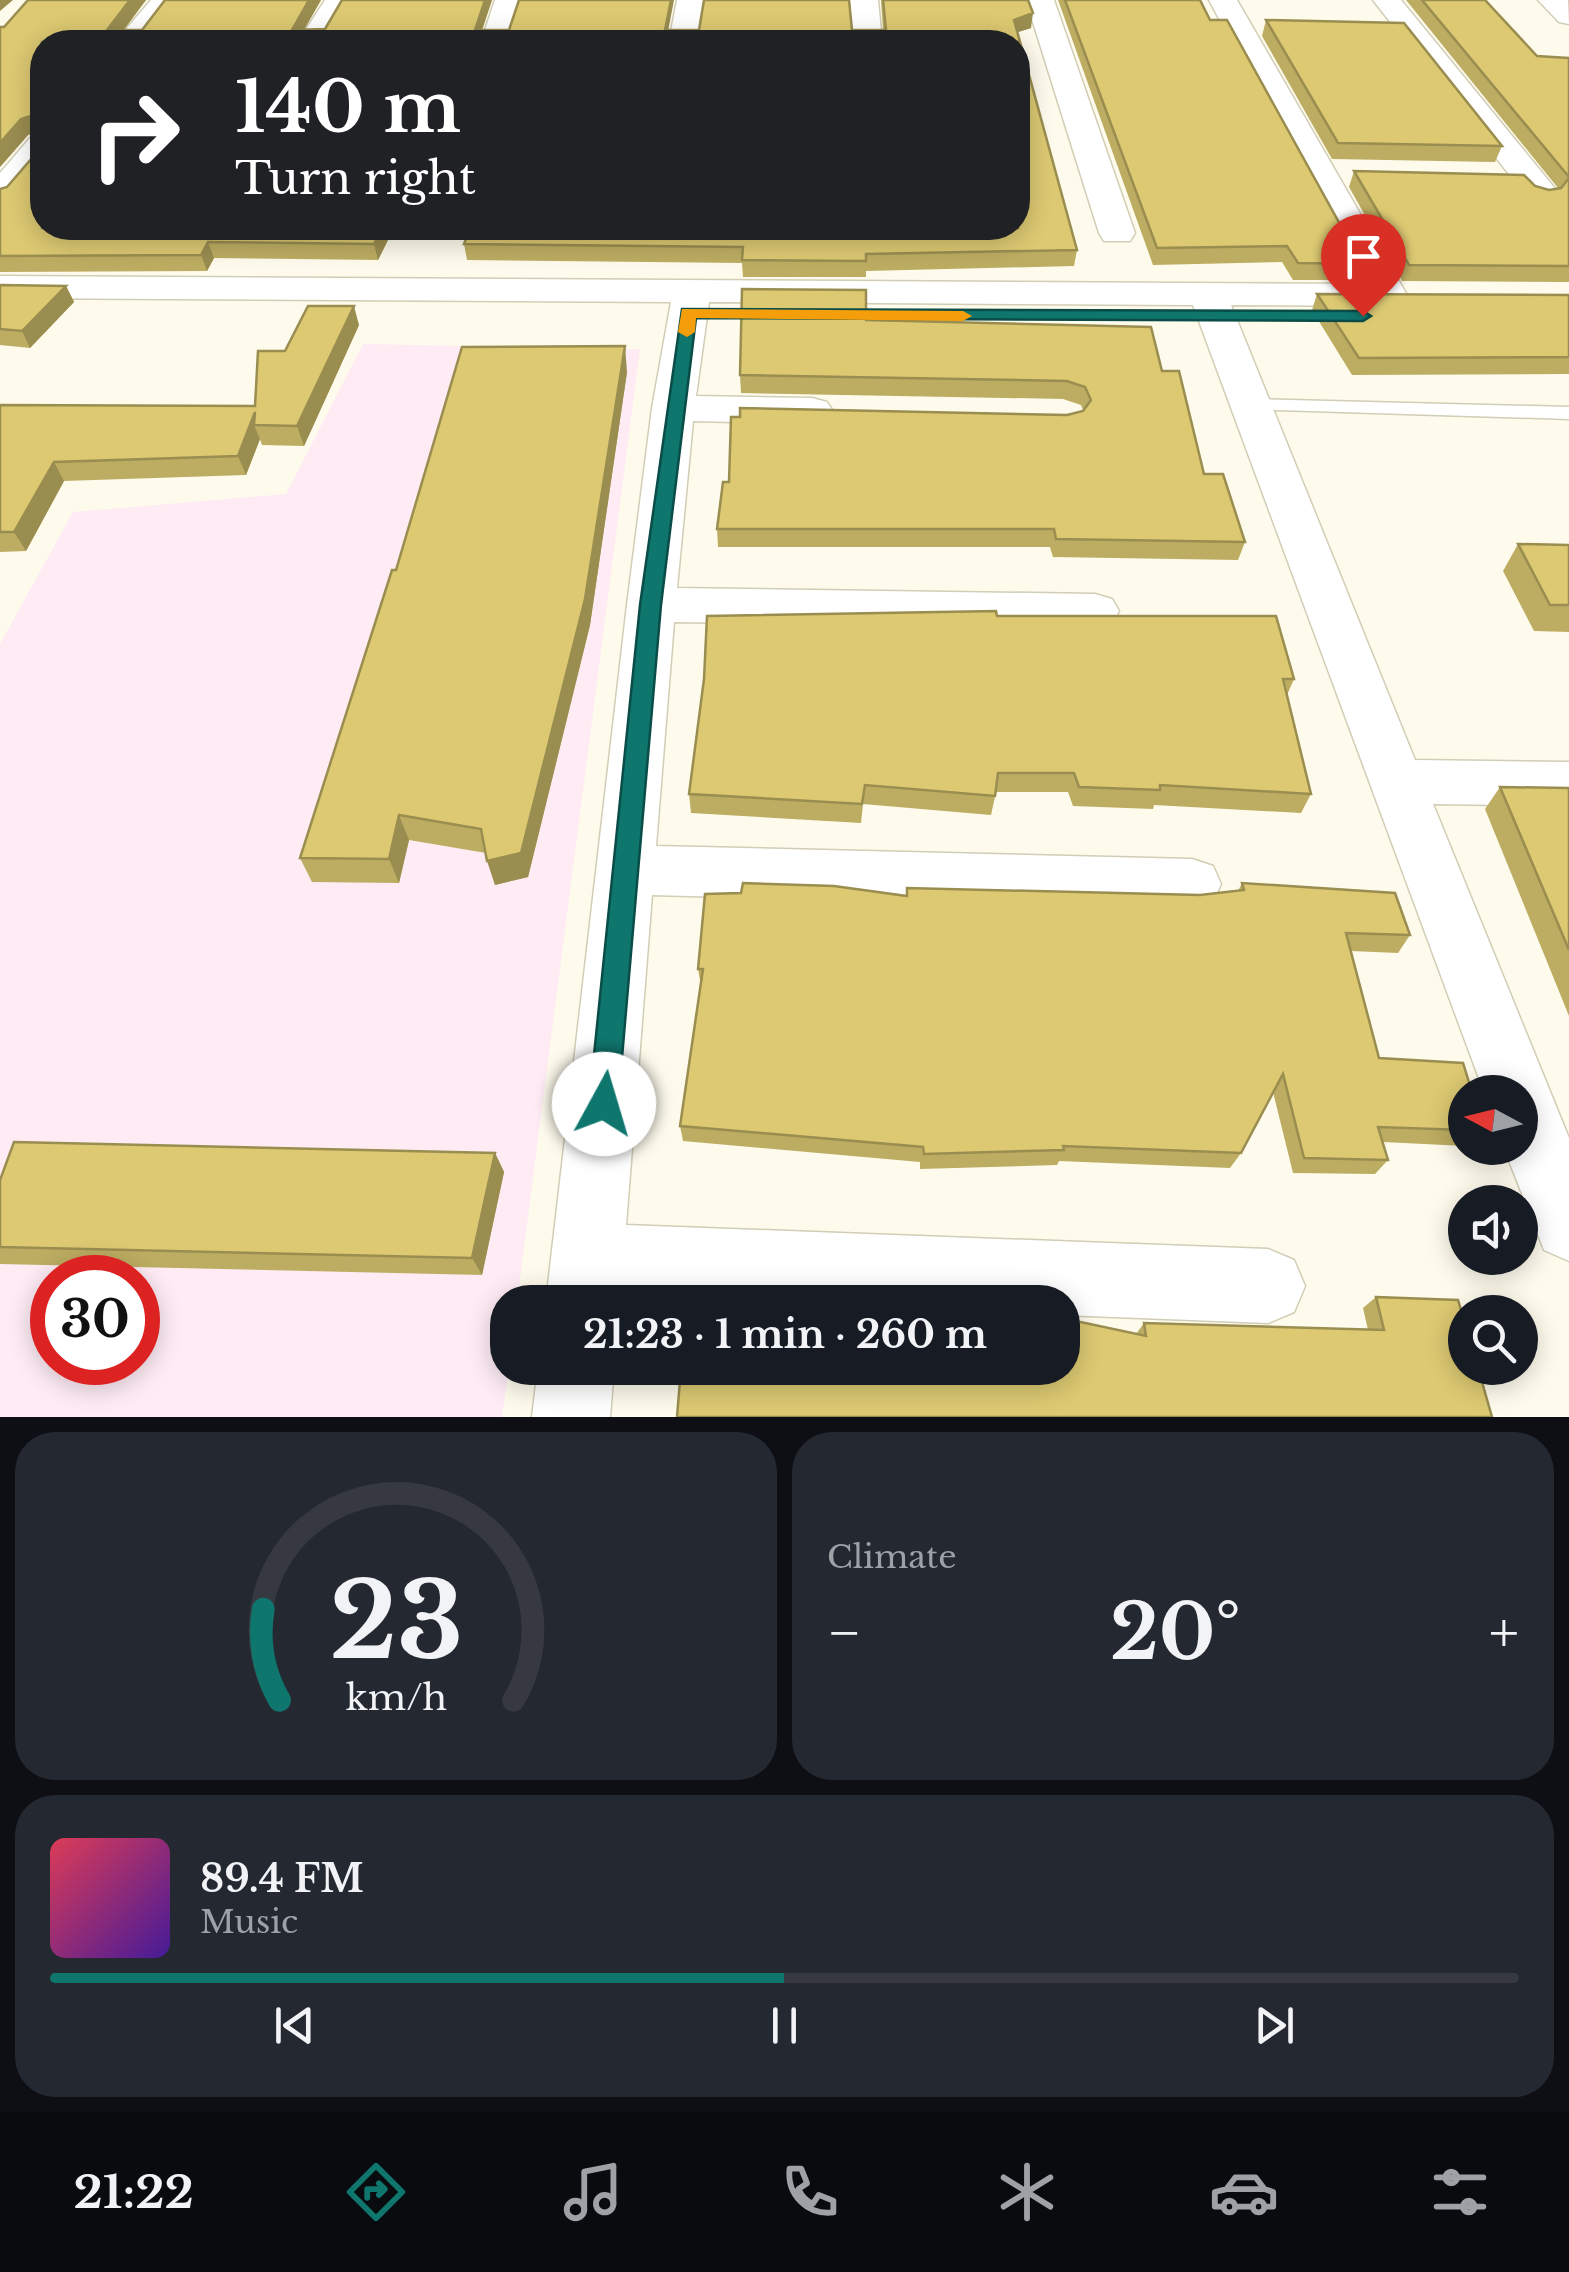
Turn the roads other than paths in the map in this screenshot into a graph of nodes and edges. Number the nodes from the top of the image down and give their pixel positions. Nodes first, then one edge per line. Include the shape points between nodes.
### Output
1 (166, 0) edge
2 (339, 0) edge
3 (509, 0) edge
4 (691, 0) edge
5 (864, 0) edge
6 (1040, 0) edge
7 (1223, 0) edge
8 (1388, 0) edge
9 (1552, 0) edge
10 (1569, 16) edge
11 (140, 30) edge
12 (320, 30) edge
13 (498, 30) edge
14 (686, 30) edge
15 (867, 30) edge
16 (30, 158) edge
17 (1320, 173) junction
18 (1358, 174) edge
19 (1490, 176) edge
20 (0, 194) edge
21 (1117, 233) dead end
22 (0, 287) edge
23 (690, 302) junction
24 (1213, 306) junction
25 (0, 312) edge
26 (1253, 404) junction
27 (673, 408) junction
28 (854, 412) edge
29 (1569, 412) edge
30 (650, 605) junction
31 (1095, 611) edge
32 (1396, 782) junction
33 (1569, 784) edge
34 (628, 870) junction
35 (1192, 884) dead end
36 (1510, 1075) edge
37 (1538, 1146) edge
38 (1569, 1225) edge
39 (585, 1282) edge
40 (1268, 1286) dead end
41 (574, 1385) edge
42 (571, 1417) edge

1 - 11 street
2 - 12 street
3 - 13 street
4 - 14 street
5 - 15 street
6 - 21 street
7 - 17 street
8 - 19 street via 1534,185
9 - 10 street
16 - 20 street
17 - 18 street
17 - 24 street via 1410,302
22 - 23 street
23 - 24 street
23 - 25 street
23 - 27 street
24 - 26 street
26 - 29 lane
26 - 32 street
27 - 28 street
27 - 30 street
30 - 31 street
30 - 34 street
32 - 33 street
32 - 36 street
34 - 35 street
34 - 39 street
37 - 38 street
39 - 40 street
41 - 42 street

